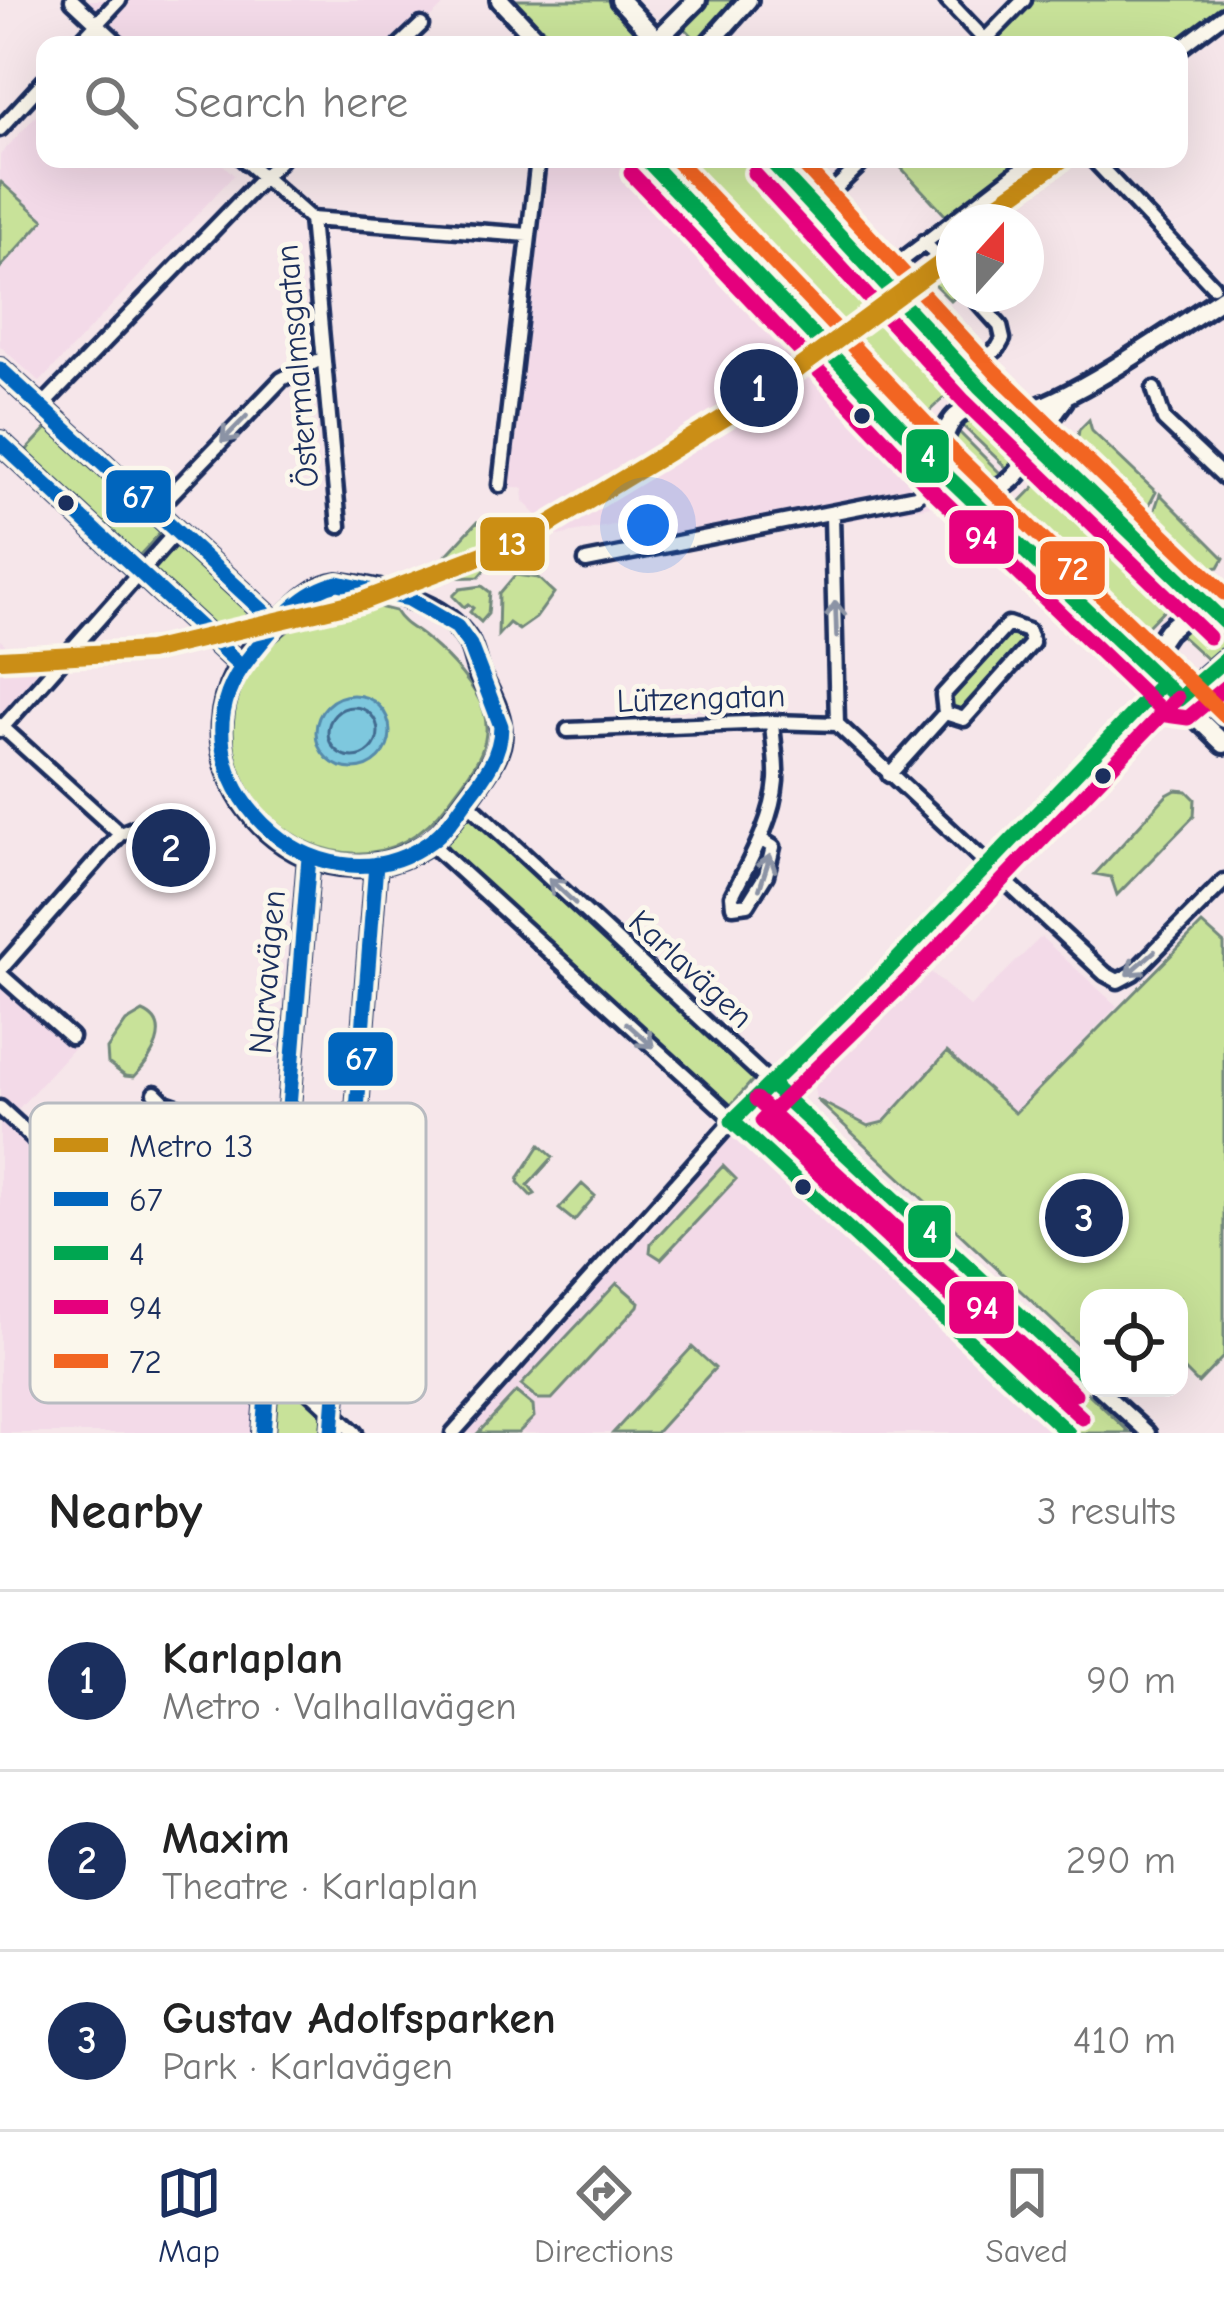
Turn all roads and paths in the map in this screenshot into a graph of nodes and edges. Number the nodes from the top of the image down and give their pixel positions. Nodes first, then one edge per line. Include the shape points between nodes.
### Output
1 (72, 0) edge
2 (119, 0) edge
3 (500, 0) edge
4 (620, 0) edge
5 (697, 0) edge
6 (748, 0) edge
7 (947, 0) edge
8 (1024, 0) edge
9 (1224, 15) edge
10 (97, 23) junction
11 (421, 26) dead end
12 (85, 36) edge
13 (111, 36) edge
14 (410, 36) edge
15 (534, 36) edge
16 (654, 36) edge
17 (665, 36) edge
18 (716, 36) edge
19 (977, 36) edge
20 (988, 36) edge
21 (1188, 42) edge
22 (36, 90) edge
23 (0, 129) edge
24 (253, 168) edge
25 (271, 168) edge
26 (537, 168) edge
27 (655, 168) edge
28 (777, 168) edge
29 (847, 168) edge
30 (1022, 168) edge
31 (1102, 168) edge
32 (262, 177) junction
33 (815, 208) junction
34 (311, 219) junction
35 (528, 236) junction
36 (925, 242) junction
37 (936, 254) edge
38 (879, 278) junction
39 (1218, 291) edge
40 (987, 312) edge
41 (323, 358) junction
42 (0, 369) edge
43 (968, 373) junction
44 (1154, 389) dead end
45 (1071, 391) junction
46 (41, 407) junction
47 (1005, 411) junction
48 (1035, 440) junction
49 (1, 445) edge
50 (940, 469) junction
51 (1224, 477) edge
52 (500, 485) dead end
53 (970, 498) junction
54 (153, 513) junction
55 (832, 515) junction
56 (339, 526) dead end
57 (175, 533) junction
58 (586, 561) dead end
59 (140, 574) junction
60 (1202, 602) junction
61 (1224, 622) edge
62 (277, 624) junction
63 (1224, 660) edge
64 (238, 664) junction
65 (1143, 666) junction
66 (1162, 683) junction
67 (1179, 699) junction
68 (945, 713) junction
69 (772, 722) junction
70 (837, 724) junction
71 (1, 728) edge
72 (568, 730) dead end
73 (1224, 744) edge
74 (889, 775) junction
75 (466, 801) junction
76 (165, 816) dead end
77 (120, 835) junction
78 (760, 839) junction
79 (430, 843) junction
80 (309, 856) junction
81 (376, 864) junction
82 (987, 867) junction
83 (1224, 881) edge
84 (0, 972) edge
85 (71, 1037) dead end
86 (770, 1084) junction
87 (155, 1093) dead end
88 (164, 1103) edge
89 (281, 1103) edge
90 (358, 1103) edge
91 (0, 1108) edge
92 (732, 1121) junction
93 (30, 1136) edge
94 (1034, 1328) junction
95 (997, 1366) junction
96 (1080, 1371) edge
97 (1109, 1397) edge
98 (265, 1403) edge
99 (324, 1403) edge
100 (335, 1403) edge
101 (334, 1413) junction
102 (263, 1433) edge
103 (332, 1433) edge
104 (355, 1433) edge
105 (453, 1433) edge
106 (1067, 1433) edge
107 (1148, 1433) edge

1 - 10 street
2 - 10 street
3 - 15 street
4 - 16 street
5 - 17 street
6 - 18 street
7 - 19 street
8 - 20 street
9 - 21 street
10 - 12 street
10 - 13 street
11 - 14 street
22 - 23 street
24 - 32 street, Östermalmsgatan
25 - 32 street
26 - 35 street
27 - 50 street
28 - 33 street
29 - 33 street
30 - 36 street
31 - 39 street
32 - 34 street, Östermalmsgatan
32 - 46 street
33 - 38 street
34 - 35 street
34 - 41 street, Östermalmsgatan
35 - 52 street
36 - 37 street
36 - 38 street
38 - 43 street
39 - 45 street
40 - 43 street via 1003,339
41 -> 54 street via 282,379
41 - 56 street, Östermalmsgatan
42 - 46 street
43 - 47 street
44 - 51 street via 1164,420
45 - 47 street via 1029,413
45 - 48 street
46 - 54 street
47 - 48 street
47 - 50 street via 977,406 956,415
48 - 53 street via 1014,482
48 - 60 street
49 - 59 street
50 - 53 street
50 - 55 street via 916,496
53 - 65 street
54 - 57 street
55 - 58 street
70 -> 55 street
57 - 59 street
57 - 62 street
59 - 64 street
59 - 71 street
60 - 61 street
60 - 65 street via 1167,631
62 - 64 street
62 - 75 street via 320,587 338,583 410,600 459,630 503,734
63 - 67 street
64 - 80 street via 224,710 226,774 254,820
65 - 66 street
66 - 67 street
66 - 82 street
67 - 73 street
68 - 68 street via 964,719 1032,643 1028,631 1007,624 943,695
68 - 74 street
69 - 70 street, Lützengatan
69 - 72 street, Lützengatan
69 - 78 street via 776,779
70 - 74 street
71 - 77 street
74 - 82 street
75 - 79 street
86 -> 75 street, Karlavägen
76 - 77 street
77 - 84 street
78 -> 78 street via 732,896 733,906 748,904 766,875 773,847
79 - 81 street
79 -> 92 street
80 - 81 street
80 - 89 street, Narvavägen
81 - 90 street
83 -> 82 street via 1118,980
82 - 86 street
84 - 85 street
86 - 92 street
86 - 94 street, Karlavägen
87 - 88 street
91 - 93 street
92 - 95 street
92 - 105 street
94 - 95 street
94 - 96 street, Karlavägen
95 - 106 street
97 - 107 street
98 - 102 street, Narvavägen
99 - 101 street
100 - 101 street
101 - 103 street
101 - 104 street

